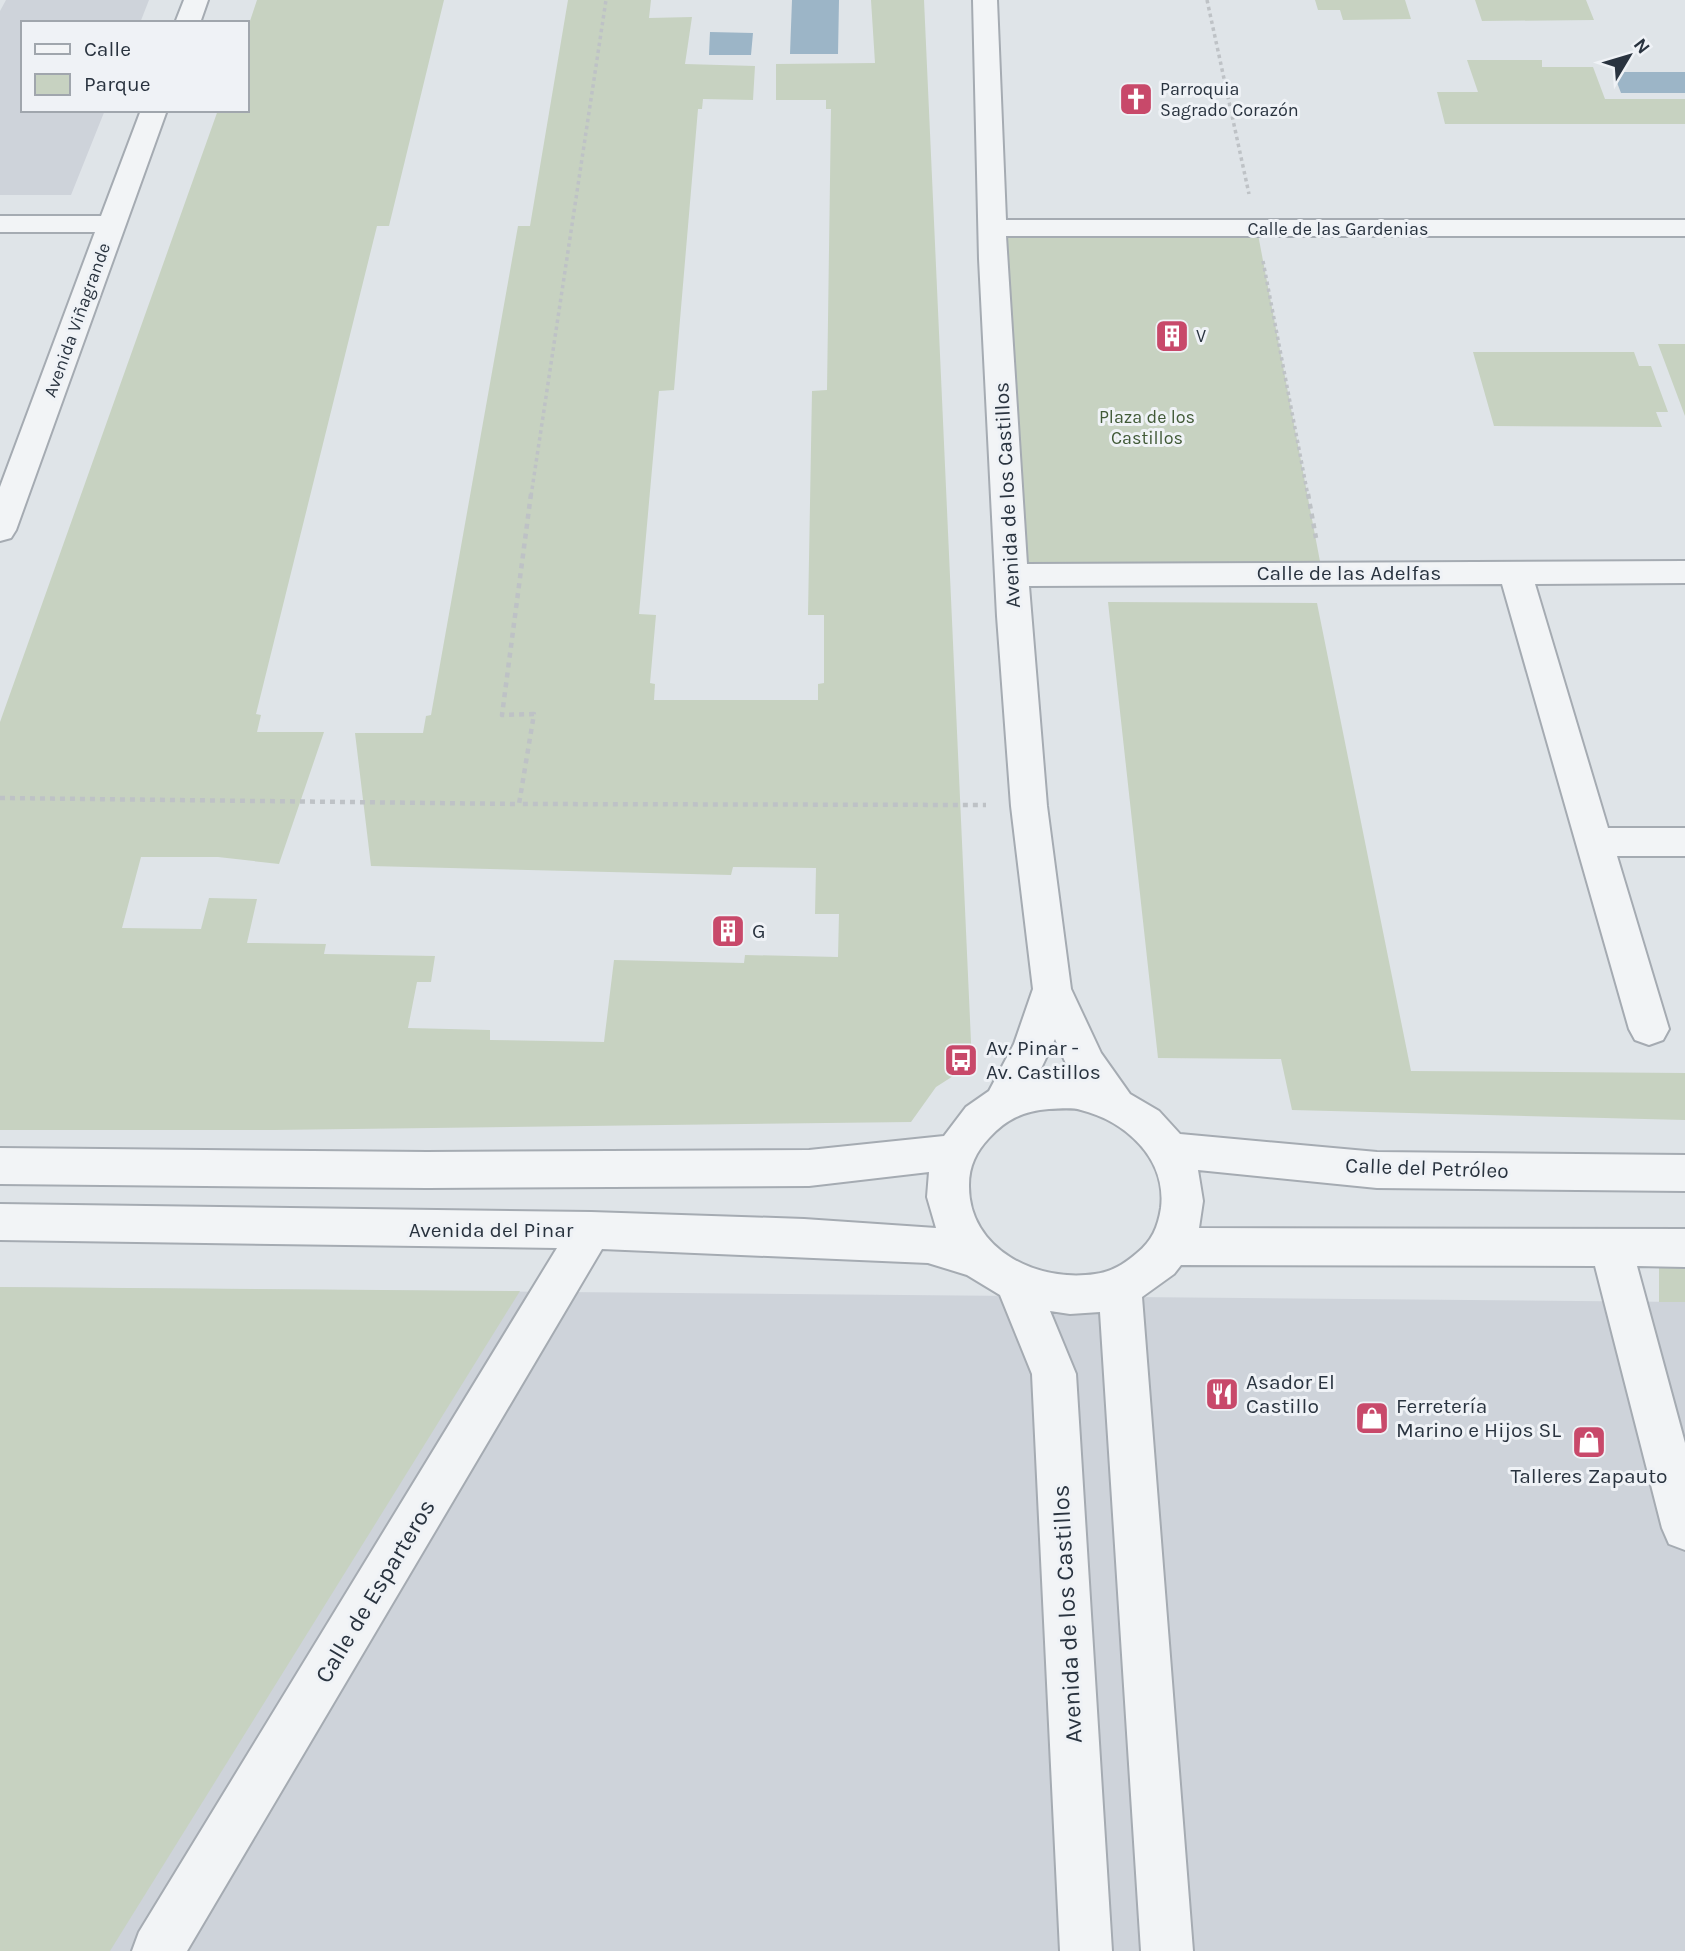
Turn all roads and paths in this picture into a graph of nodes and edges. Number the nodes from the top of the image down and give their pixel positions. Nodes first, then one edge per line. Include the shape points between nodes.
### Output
1 (196, 0) edge
2 (606, 0) edge
3 (985, 0) edge
4 (1207, 0) edge
5 (188, 21) edge
6 (153, 112) edge
7 (0, 224) edge
8 (111, 224) junction
9 (992, 228) junction
10 (1685, 228) edge
11 (1257, 229) junction
12 (0, 530) edge
13 (1322, 572) junction
14 (1685, 572) edge
15 (1517, 574) junction
16 (1012, 575) junction
17 (0, 798) edge
18 (519, 804) junction
19 (1029, 806) junction
20 (1594, 842) junction
21 (1685, 842) edge
22 (1052, 989) junction
23 (1649, 1029) dead end
24 (1003, 1103) junction
25 (1115, 1104) junction
26 (1169, 1150) junction
27 (953, 1152) junction
28 (0, 1167) edge
29 (1685, 1172) edge
30 (0, 1222) edge
31 (591, 1230) junction
32 (1171, 1246) junction
33 (1611, 1248) junction
34 (1685, 1248) edge
35 (998, 1272) junction
36 (1120, 1289) junction
37 (1685, 1528) edge
38 (158, 1951) edge
39 (1086, 1951) edge
40 (1167, 1951) edge

1 - 5 street
2 - 18 path via 541,417 502,715 534,714
3 - 9 street, Avenida de los Castillos
4 - 11 path
6 - 8 street, Avenida Viñagrande
7 - 8 street
8 - 12 street, Avenida Viñagrande
9 - 11 street, Calle de las Gardenias
9 - 16 street, Avenida de los Castillos
10 - 11 street, Calle de las Gardenias
11 - 13 path
13 - 15 street, Calle de las Adelfas
13 - 16 street, Calle de las Adelfas
14 - 15 street, Calle de las Adelfas
15 - 20 street
16 - 19 street, Avenida de los Castillos
17 - 18 path
18 - 19 path
19 - 22 street, Avenida de los Castillos
20 - 21 street
20 - 23 street
22 - 24 street, Avenida de los Castillos via 1033,1045
22 - 25 street, Avenida de los Castillos via 1085,1063
24 - 25 street via 1042,1093 1078,1092
24 - 27 street via 973,1124
25 - 26 street via 1146,1123
26 - 29 street, Calle del Petróleo via 1377,1170
26 - 32 street via 1182,1182 1184,1215
27 - 28 street via 809,1168
27 - 35 street via 946,1189 955,1226
30 - 31 street, Avenida del Pinar
31 - 35 street, Avenida del Pinar via 928,1244
31 - 38 street, Calle de Esparteros
32 - 33 street
32 - 36 street via 1146,1273
33 - 34 street
33 - 37 street
35 - 36 street via 1067,1296
35 - 39 street, Avenida de los Castillos via 1054,1374
36 - 40 street

